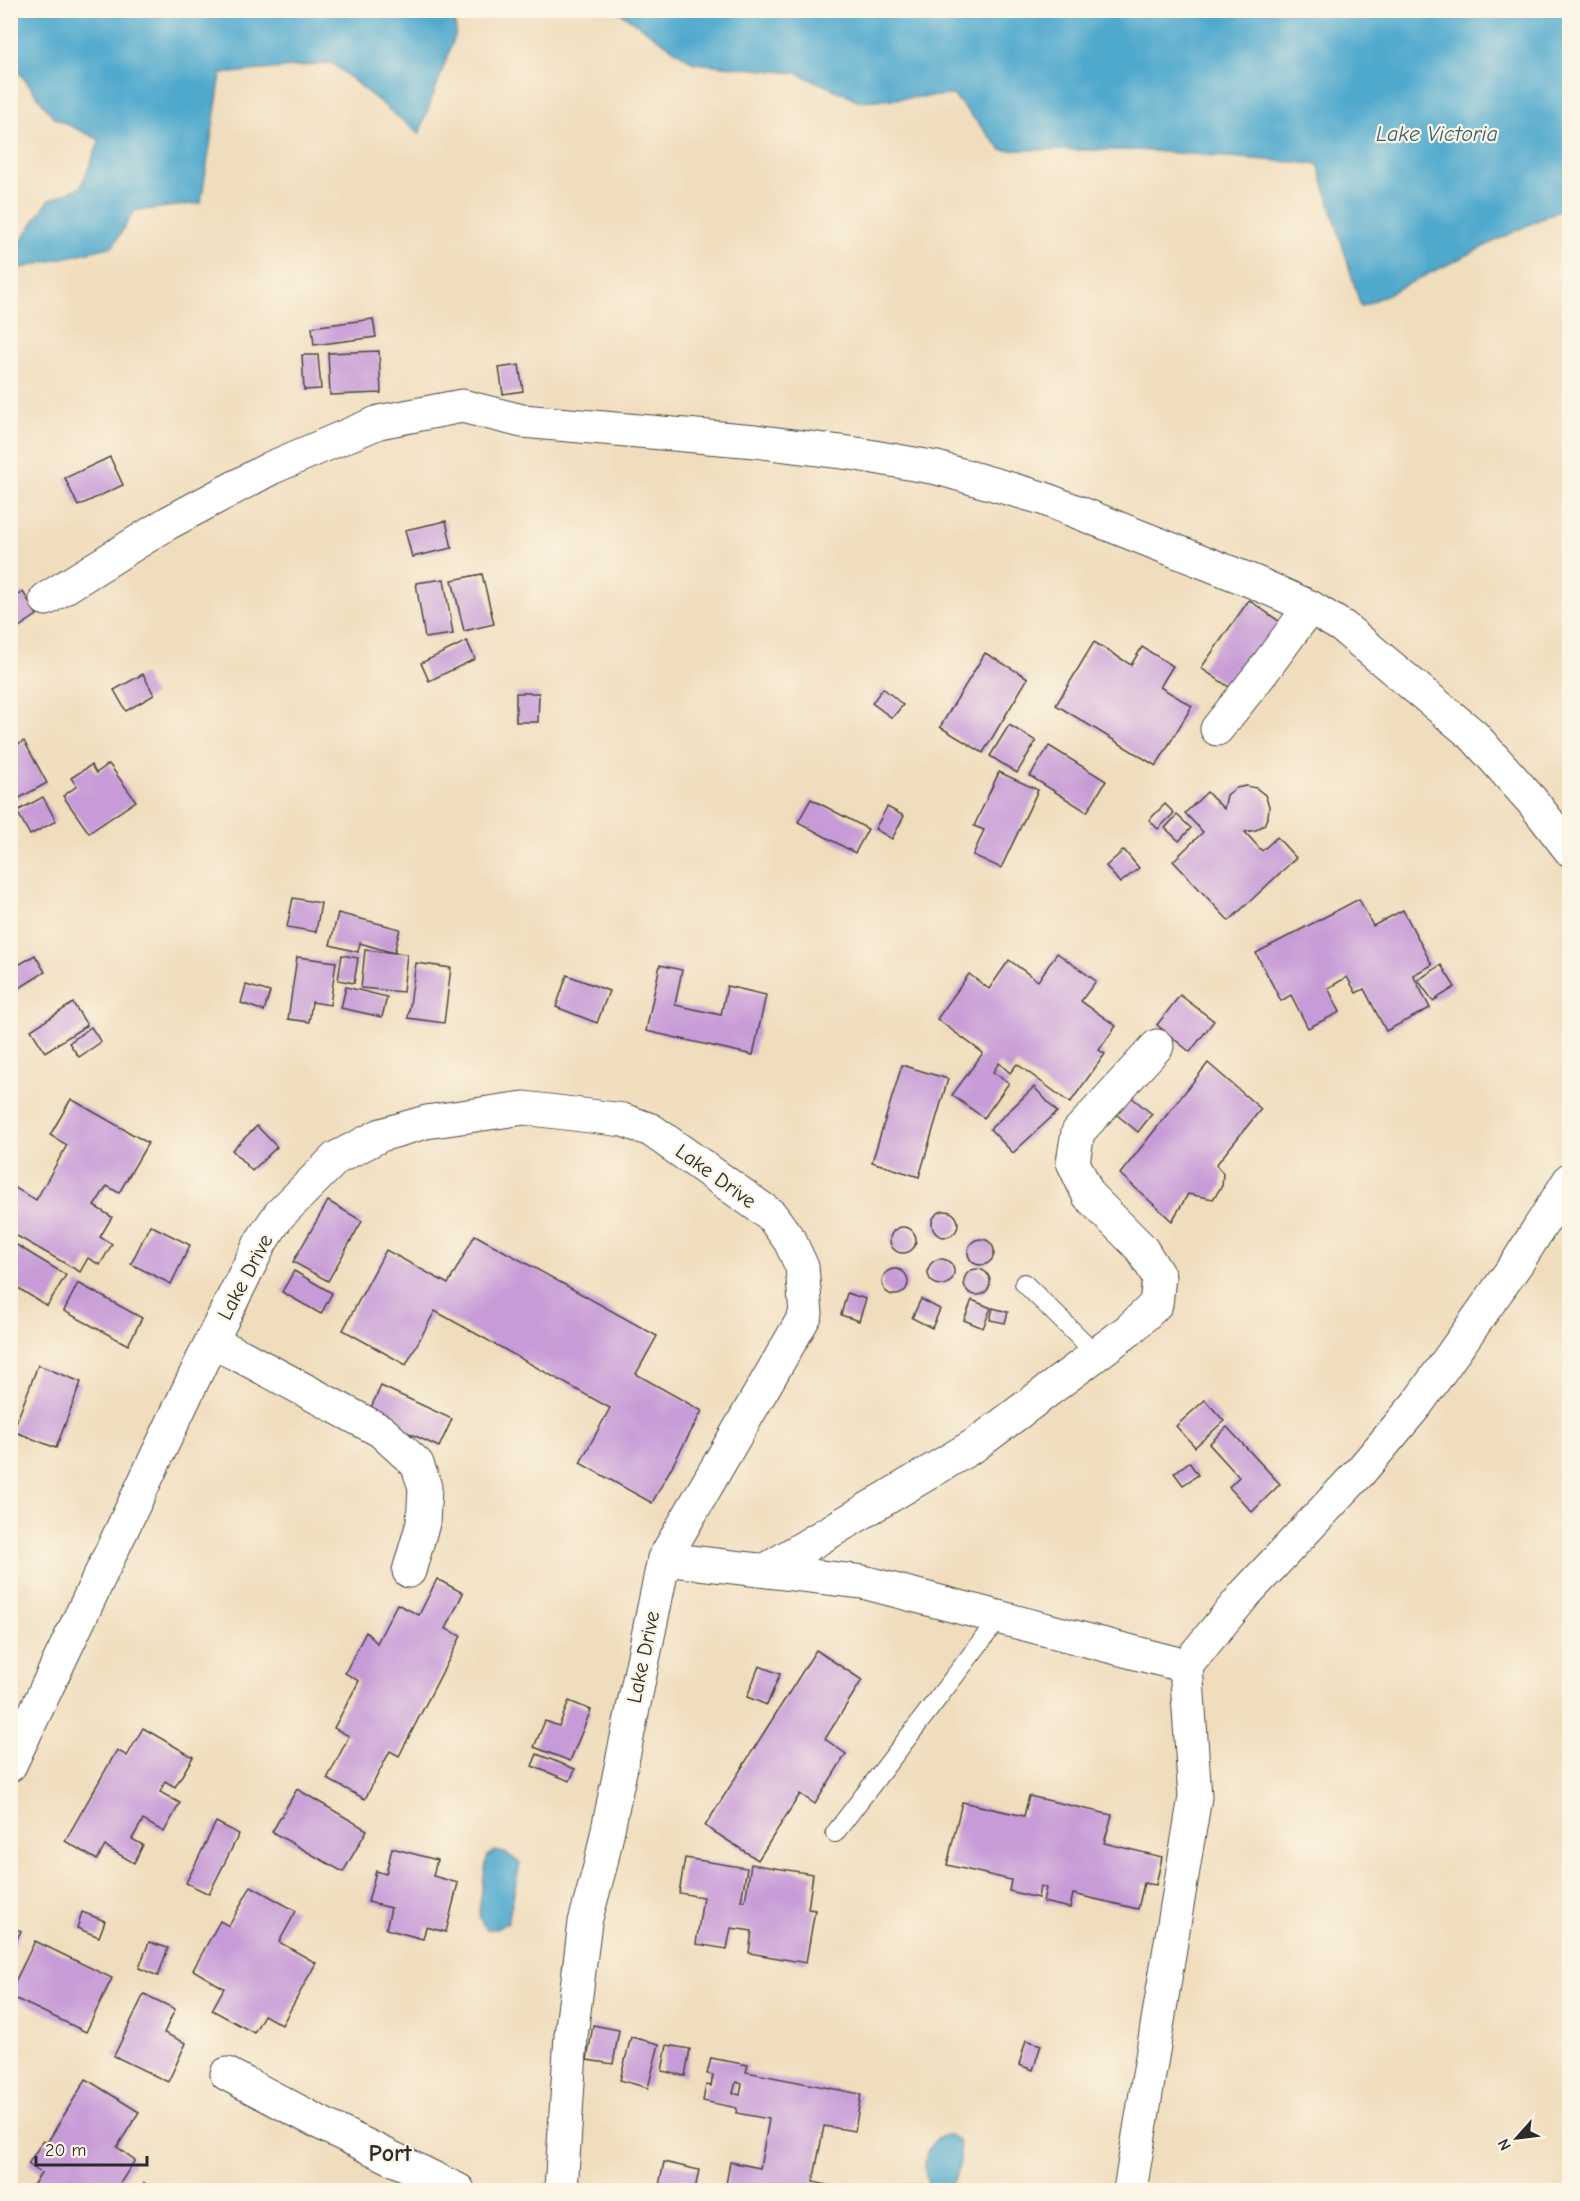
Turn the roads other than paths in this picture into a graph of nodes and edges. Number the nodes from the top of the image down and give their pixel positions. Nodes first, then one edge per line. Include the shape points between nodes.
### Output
1 (46, 599) dead end
2 (1310, 607) junction
3 (1217, 729) dead end
4 (1569, 850) edge
5 (1157, 1046) dead end
6 (1569, 1179) edge
7 (1024, 1283) dead end
8 (211, 1342) junction
9 (1097, 1355) junction
10 (664, 1559) junction
11 (766, 1570) junction
12 (409, 1571) dead end
13 (999, 1618) junction
14 (1186, 1665) junction
15 (10, 1765) edge
16 (835, 1833) dead end
17 (227, 2074) dead end
18 (458, 2190) edge
19 (561, 2190) edge
20 (1130, 2190) edge

1 - 2 street via 168,523 271,468 379,422 462,406 522,421 754,441 937,468 1042,498
2 - 3 street
2 - 4 street via 1343,627 1473,735
5 - 9 street via 1078,1132 1073,1162 1089,1196 1141,1248 1159,1277 1156,1304
6 - 14 street via 1517,1263 1417,1404
7 - 9 lane
8 - 10 street, Lake Drive via 262,1240 279,1215 336,1158 381,1136 426,1122 524,1108 623,1119 651,1130 771,1215 790,1241 802,1267 806,1293 806,1314
8 - 12 street via 381,1431 417,1464 425,1487 423,1523
8 - 15 street, Lake Drive
9 - 11 street via 975,1445
10 - 11 street
10 - 19 street, Lake Drive via 601,1863 585,1922 571,2036
11 - 13 street via 863,1582
13 - 14 street
13 - 16 lane
14 - 20 street via 1195,1797
17 - 18 street

